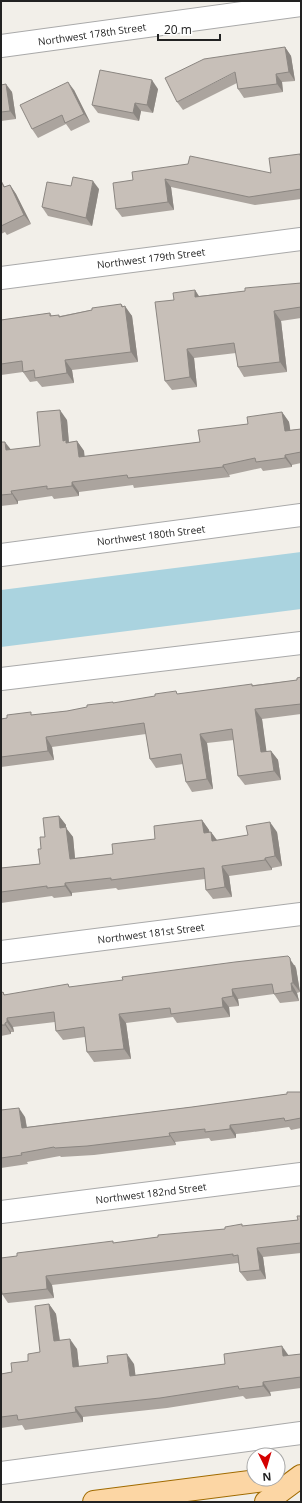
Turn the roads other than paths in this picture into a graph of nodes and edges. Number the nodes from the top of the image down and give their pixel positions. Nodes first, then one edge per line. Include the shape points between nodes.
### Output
1 (301, 5) edge
2 (1, 46) edge
3 (301, 239) edge
4 (1, 278) edge
5 (301, 516) edge
6 (1, 555) edge
7 (301, 643) edge
8 (1, 679) edge
9 (301, 914) edge
10 (1, 952) edge
11 (301, 1174) edge
12 (1, 1212) edge
13 (301, 1433) edge
14 (1, 1473) edge
15 (301, 1476) edge
16 (286, 1477) edge
17 (246, 1482) edge
18 (94, 1502) edge
19 (266, 1502) edge

1 - 2 street, Northwest 178th Street
3 - 4 street, Northwest 179th Street
5 - 6 street, Northwest 180th Street
7 - 8 street
9 - 10 street, Northwest 181st Street
11 - 12 street, Northwest 182nd Street
13 - 14 street
15 - 16 main road
15 - 19 main road
17 - 18 main road

